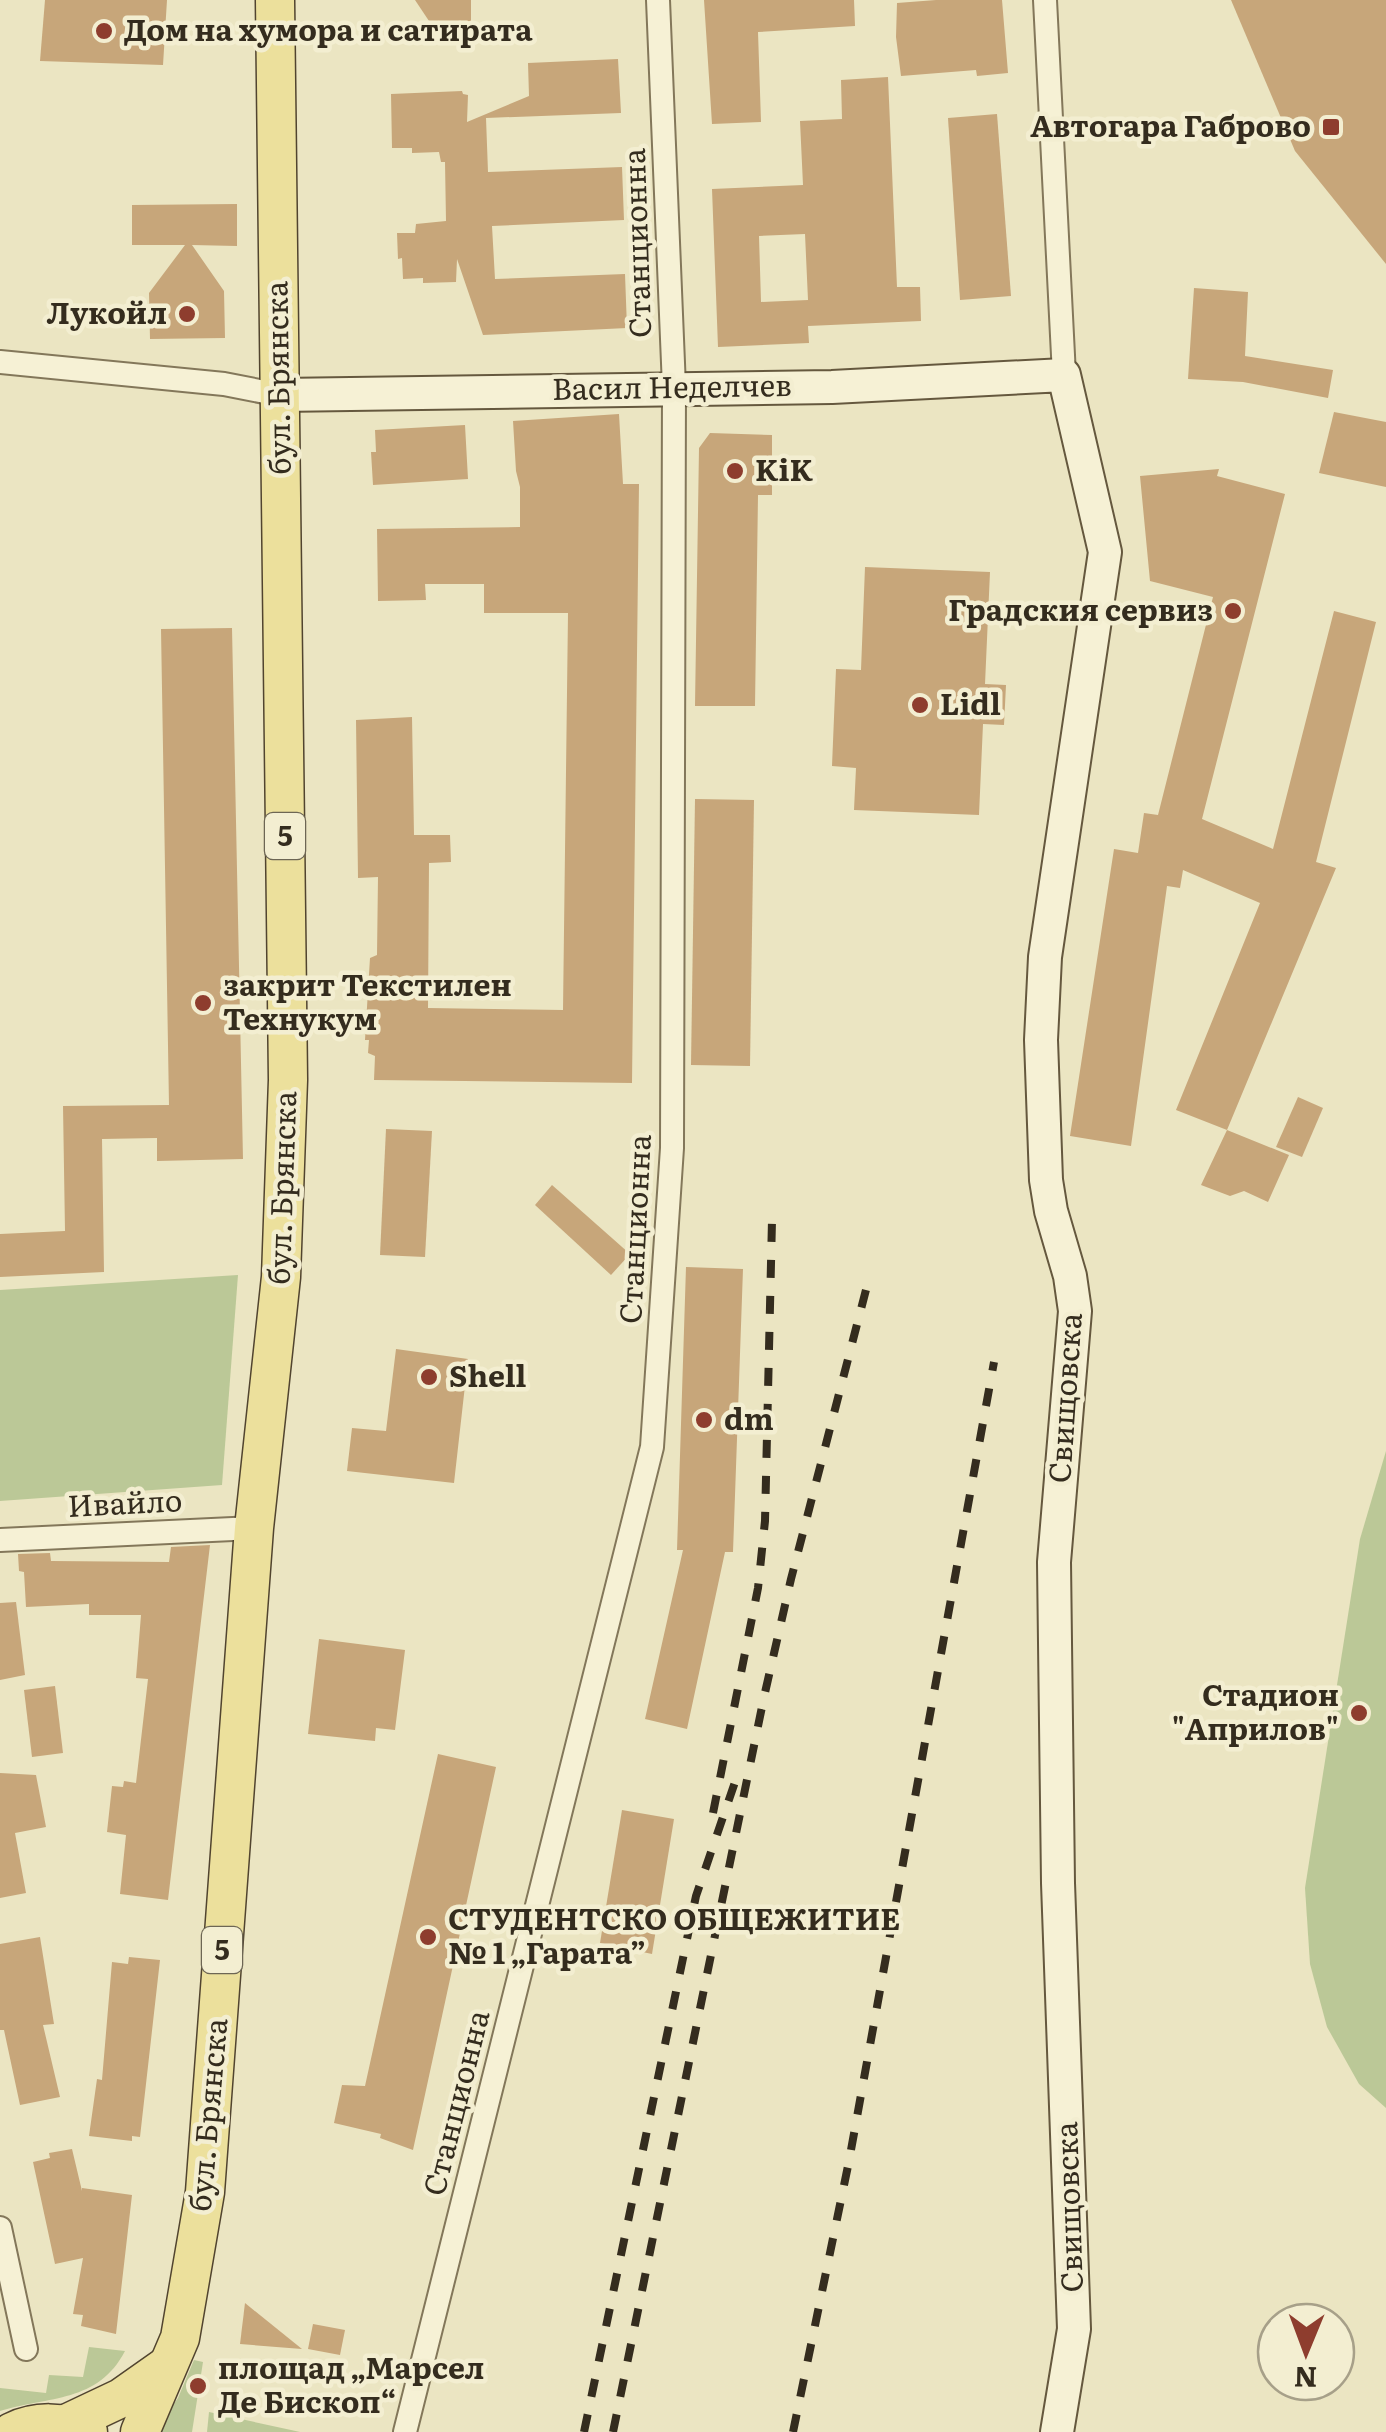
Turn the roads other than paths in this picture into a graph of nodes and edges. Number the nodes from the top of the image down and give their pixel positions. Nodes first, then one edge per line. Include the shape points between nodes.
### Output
1 (275, 0) edge
2 (658, 0) edge
3 (1044, 0) edge
4 (0, 362) edge
5 (1064, 374) junction
6 (674, 387) junction
7 (280, 396) junction
8 (254, 1528) junction
9 (0, 1540) edge
10 (0, 2228) edge
11 (26, 2349) dead end
12 (165, 2367) junction
13 (77, 2428) edge
14 (12, 2432) edge
15 (140, 2432) edge
16 (405, 2432) edge
17 (1057, 2432) edge

1 - 7 main road, бул. Брянска / 5
2 - 6 street, Станционна
3 - 5 street
4 - 7 street via 224,384
5 - 6 street, Васил Неделчев
5 - 17 street, Свищовска via 1105,552 1045,956 1041,1040 1046,1180 1074,1311 1054,1562 1074,2329
6 - 7 street, Васил Неделчев
6 - 16 street, Станционна via 672,1148 652,1447
7 - 8 main road, бул. Брянска / 5 via 288,1080 281,1277
8 - 9 street, Ивайло
8 - 12 main road, бул. Брянска / 5 via 205,2192 180,2338
10 - 11 street
12 - 13 main road
12 - 15 main road, бул. Брянска / 5
13 - 14 main road via 42,2423

